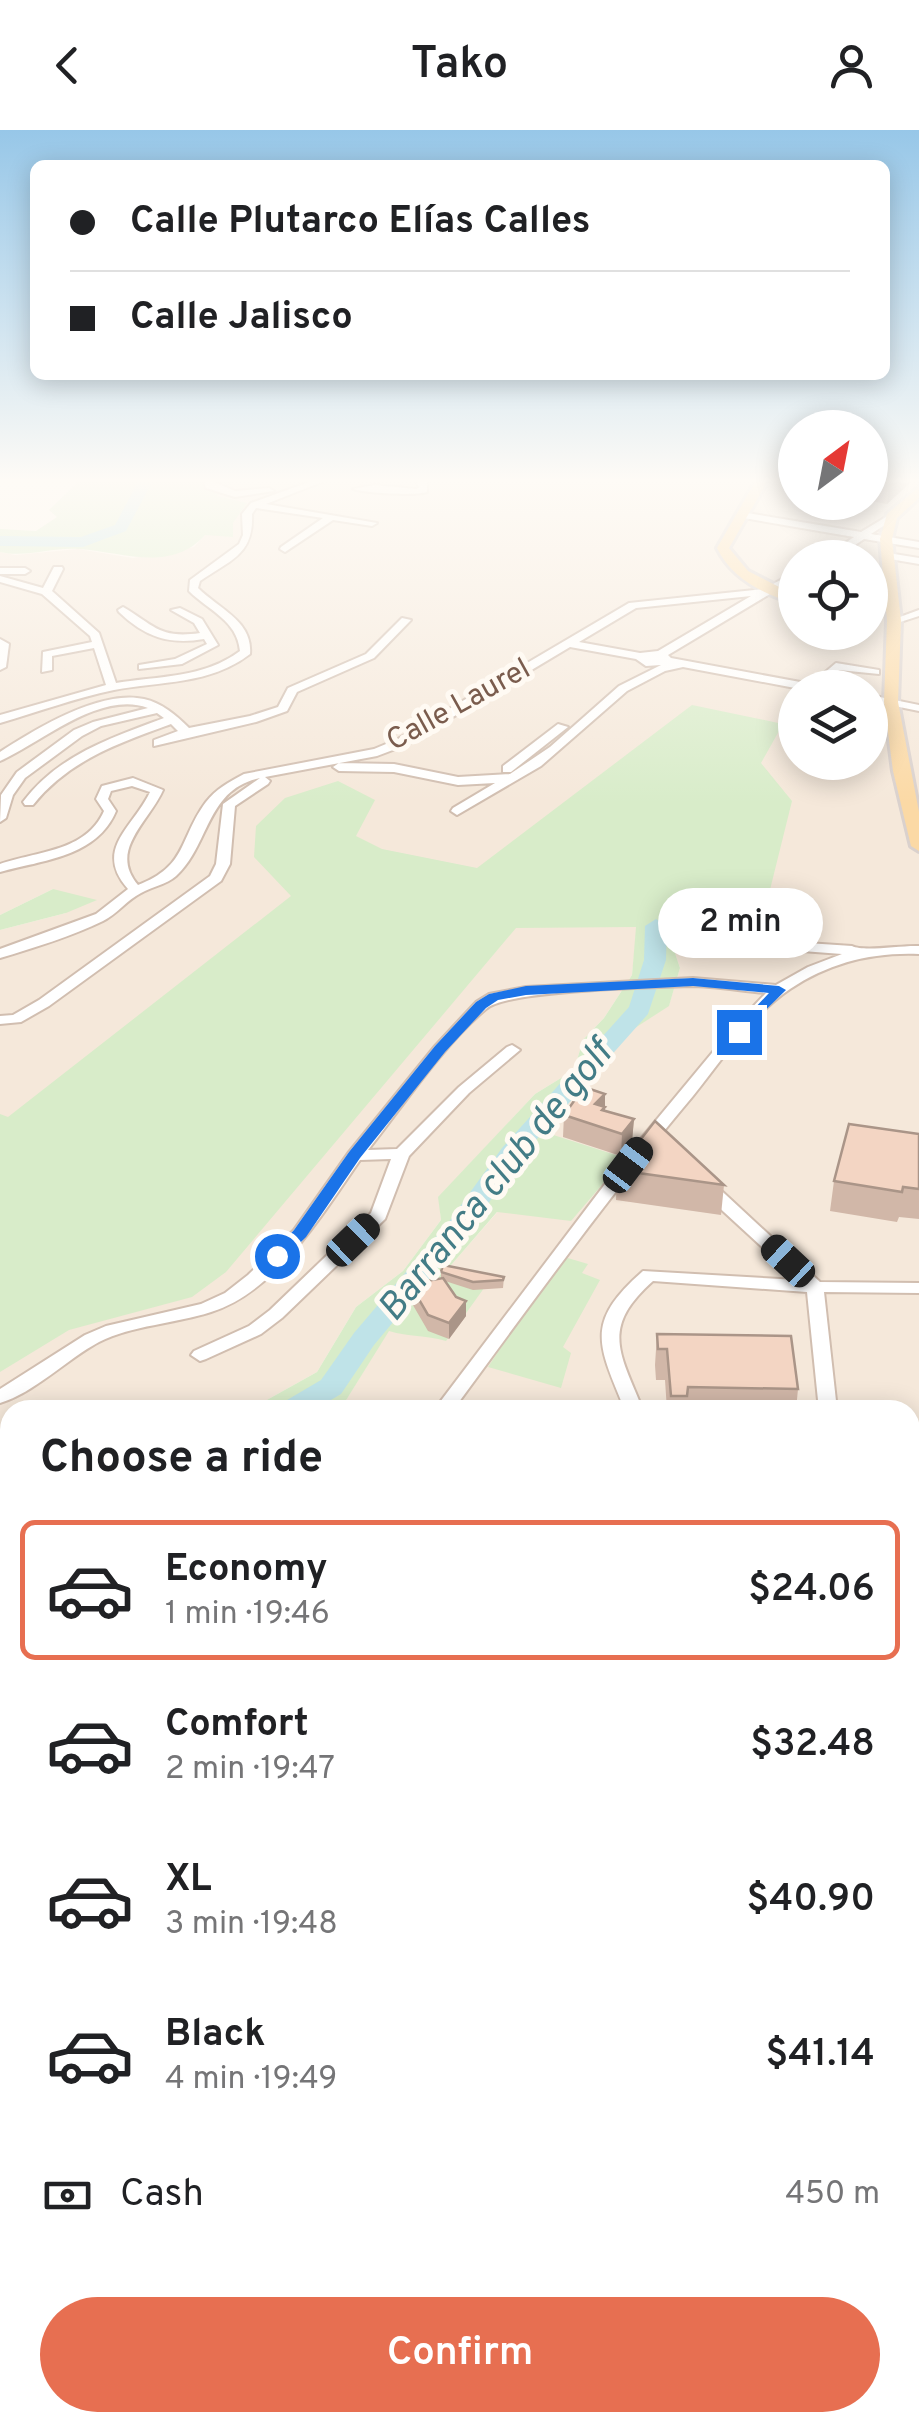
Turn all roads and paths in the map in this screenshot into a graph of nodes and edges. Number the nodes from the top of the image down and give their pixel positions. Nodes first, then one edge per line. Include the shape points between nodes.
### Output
1 (39, 589) edge
2 (194, 589) edge
3 (766, 590) junction
4 (46, 592) joint
5 (778, 594) edge
6 (123, 610) dead end
7 (176, 610) dead end
8 (222, 614) junction
9 (919, 614) edge
10 (888, 619) joint
11 (406, 620) dead end
12 (198, 621) junction
13 (208, 636) junction
14 (0, 642) edge
15 (567, 643) junction
16 (96, 645) junction
17 (664, 657) junction
18 (643, 659) junction
19 (684, 664) junction
20 (0, 667) edge
21 (144, 667) dead end
22 (46, 670) dead end
23 (832, 670) edge
24 (862, 670) edge
25 (778, 681) edge
26 (110, 684) junction
27 (888, 701) edge
28 (891, 702) junction
29 (919, 708) edge
30 (157, 709) junction
31 (0, 719) edge
32 (173, 719) junction
33 (184, 730) junction
34 (158, 743) dead end
35 (0, 757) edge
36 (900, 772) junction
37 (919, 775) edge
38 (494, 780) junction
39 (29, 802) dead end
40 (457, 810) dead end
41 (0, 818) edge
42 (919, 846) edge
43 (0, 868) edge
44 (136, 890) junction
45 (703, 940) dead end
46 (919, 950) edge
47 (863, 951) junction
48 (0, 954) edge
49 (779, 990) junction
50 (0, 1020) edge
51 (512, 1050) dead end
52 (401, 1154) junction
53 (355, 1155) junction
54 (692, 1172) edge
55 (815, 1286) junction
56 (919, 1288) edge
57 (200, 1355) dead end
58 (0, 1397) edge
59 (451, 1400) edge
60 (630, 1400) edge
61 (827, 1400) edge

1 - 4 street
2 - 8 street
3 - 5 main road
3 - 15 street, Calle Laurel via 633,605
3 - 17 street
4 - 16 street via 94,635
6 - 13 street via 148,634
7 - 12 street
8 - 12 street
8 - 26 street via 246,634 239,659 193,674
9 - 10 street
10 - 28 main road
11 - 33 street via 370,656 292,690 283,709
12 - 13 street
13 - 21 street via 214,645 205,652
14 - 20 street
15 - 18 street
15 - 44 street, Calle Laurel via 402,742 229,786 198,821 176,869
16 - 22 street via 47,654
16 - 26 street
17 - 18 street
17 - 19 street
18 - 38 street
19 - 25 street
19 - 38 street via 648,671 538,762 513,778
23 - 24 street
26 - 31 street
27 - 28 street
28 - 29 street
28 - 36 main road
30 - 32 street
30 - 35 street via 128,700 45,730
30 - 41 street via 78,733 21,776
32 - 33 street
32 - 39 street via 70,762 48,776
33 - 34 street
36 - 37 street
36 - 42 main road
38 - 40 street
38 - 50 street via 341,767 264,782 229,804 216,878 44,1002 16,1019
43 - 44 street via 89,839 108,821 106,788 148,784 157,790 154,800 120,851 120,868
44 - 48 street, Calle Laurel via 101,917
45 - 47 street
46 - 47 street
47 - 49 street
49 - 53 street via 693,982 494,997 440,1049
49 - 59 street
51 - 52 street
52 - 53 street
52 - 57 street via 379,1215 265,1322
53 - 58 street via 300,1234 231,1297 91,1339
54 - 55 street
55 - 56 street
55 - 60 street via 649,1275 608,1322
55 - 61 street

